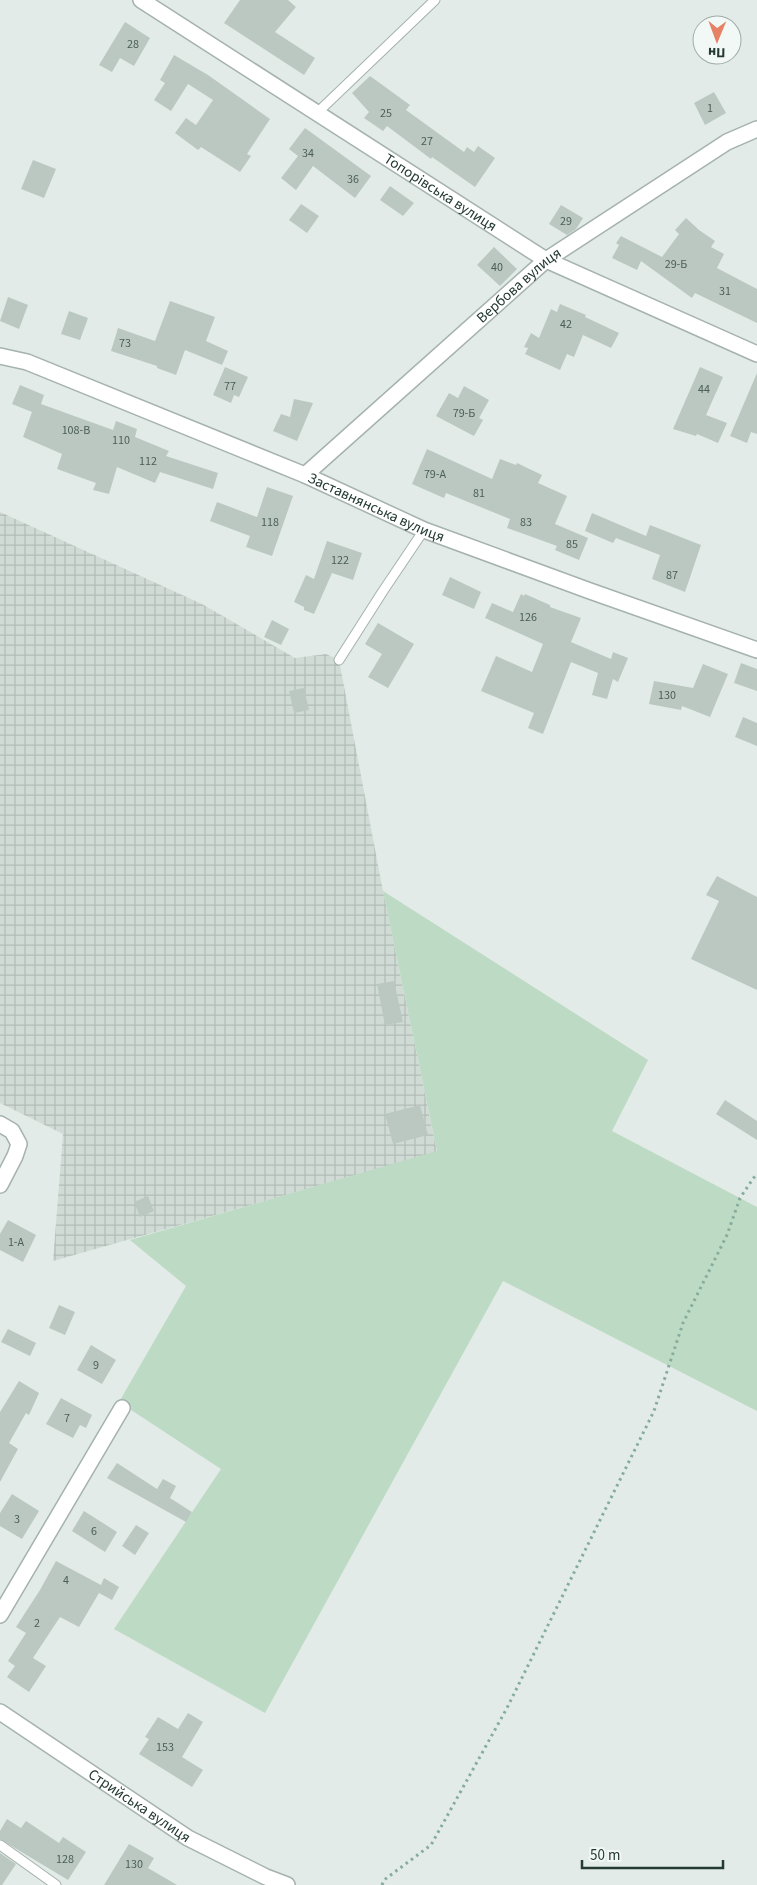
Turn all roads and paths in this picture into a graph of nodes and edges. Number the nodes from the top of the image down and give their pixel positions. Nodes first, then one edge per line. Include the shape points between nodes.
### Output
1 (141, 0) edge
2 (435, 0) edge
3 (318, 112) junction
4 (757, 129) edge
5 (546, 260) junction
6 (757, 354) edge
7 (0, 356) edge
8 (305, 474) junction
9 (424, 530) junction
10 (757, 650) edge
11 (339, 660) dead end
12 (0, 1124) edge
13 (757, 1173) edge
14 (0, 1185) edge
15 (122, 1408) dead end
16 (0, 1615) edge
17 (0, 1712) edge
18 (0, 1845) edge
19 (56, 1885) edge
20 (287, 1885) edge
21 (382, 1885) edge

1 - 3 street, Топорівська вулиця
2 - 3 lane
3 - 5 street, Топорівська вулиця
4 - 5 street, Вербова вулиця via 726,142
5 - 6 street, Топорівська вулиця
5 - 8 street, Вербова вулиця
7 - 8 street, Заставнянська вулиця via 27,362
8 - 9 street, Заставнянська вулиця
9 - 10 street, Заставнянська вулиця
9 - 11 lane
12 - 14 street via 12,1132 19,1144
13 - 21 path via 740,1198 727,1235 683,1323 654,1411 507,1708 431,1845 384,1880
15 - 16 street
17 - 20 street, Стрийська вулиця via 188,1838
18 - 19 lane

